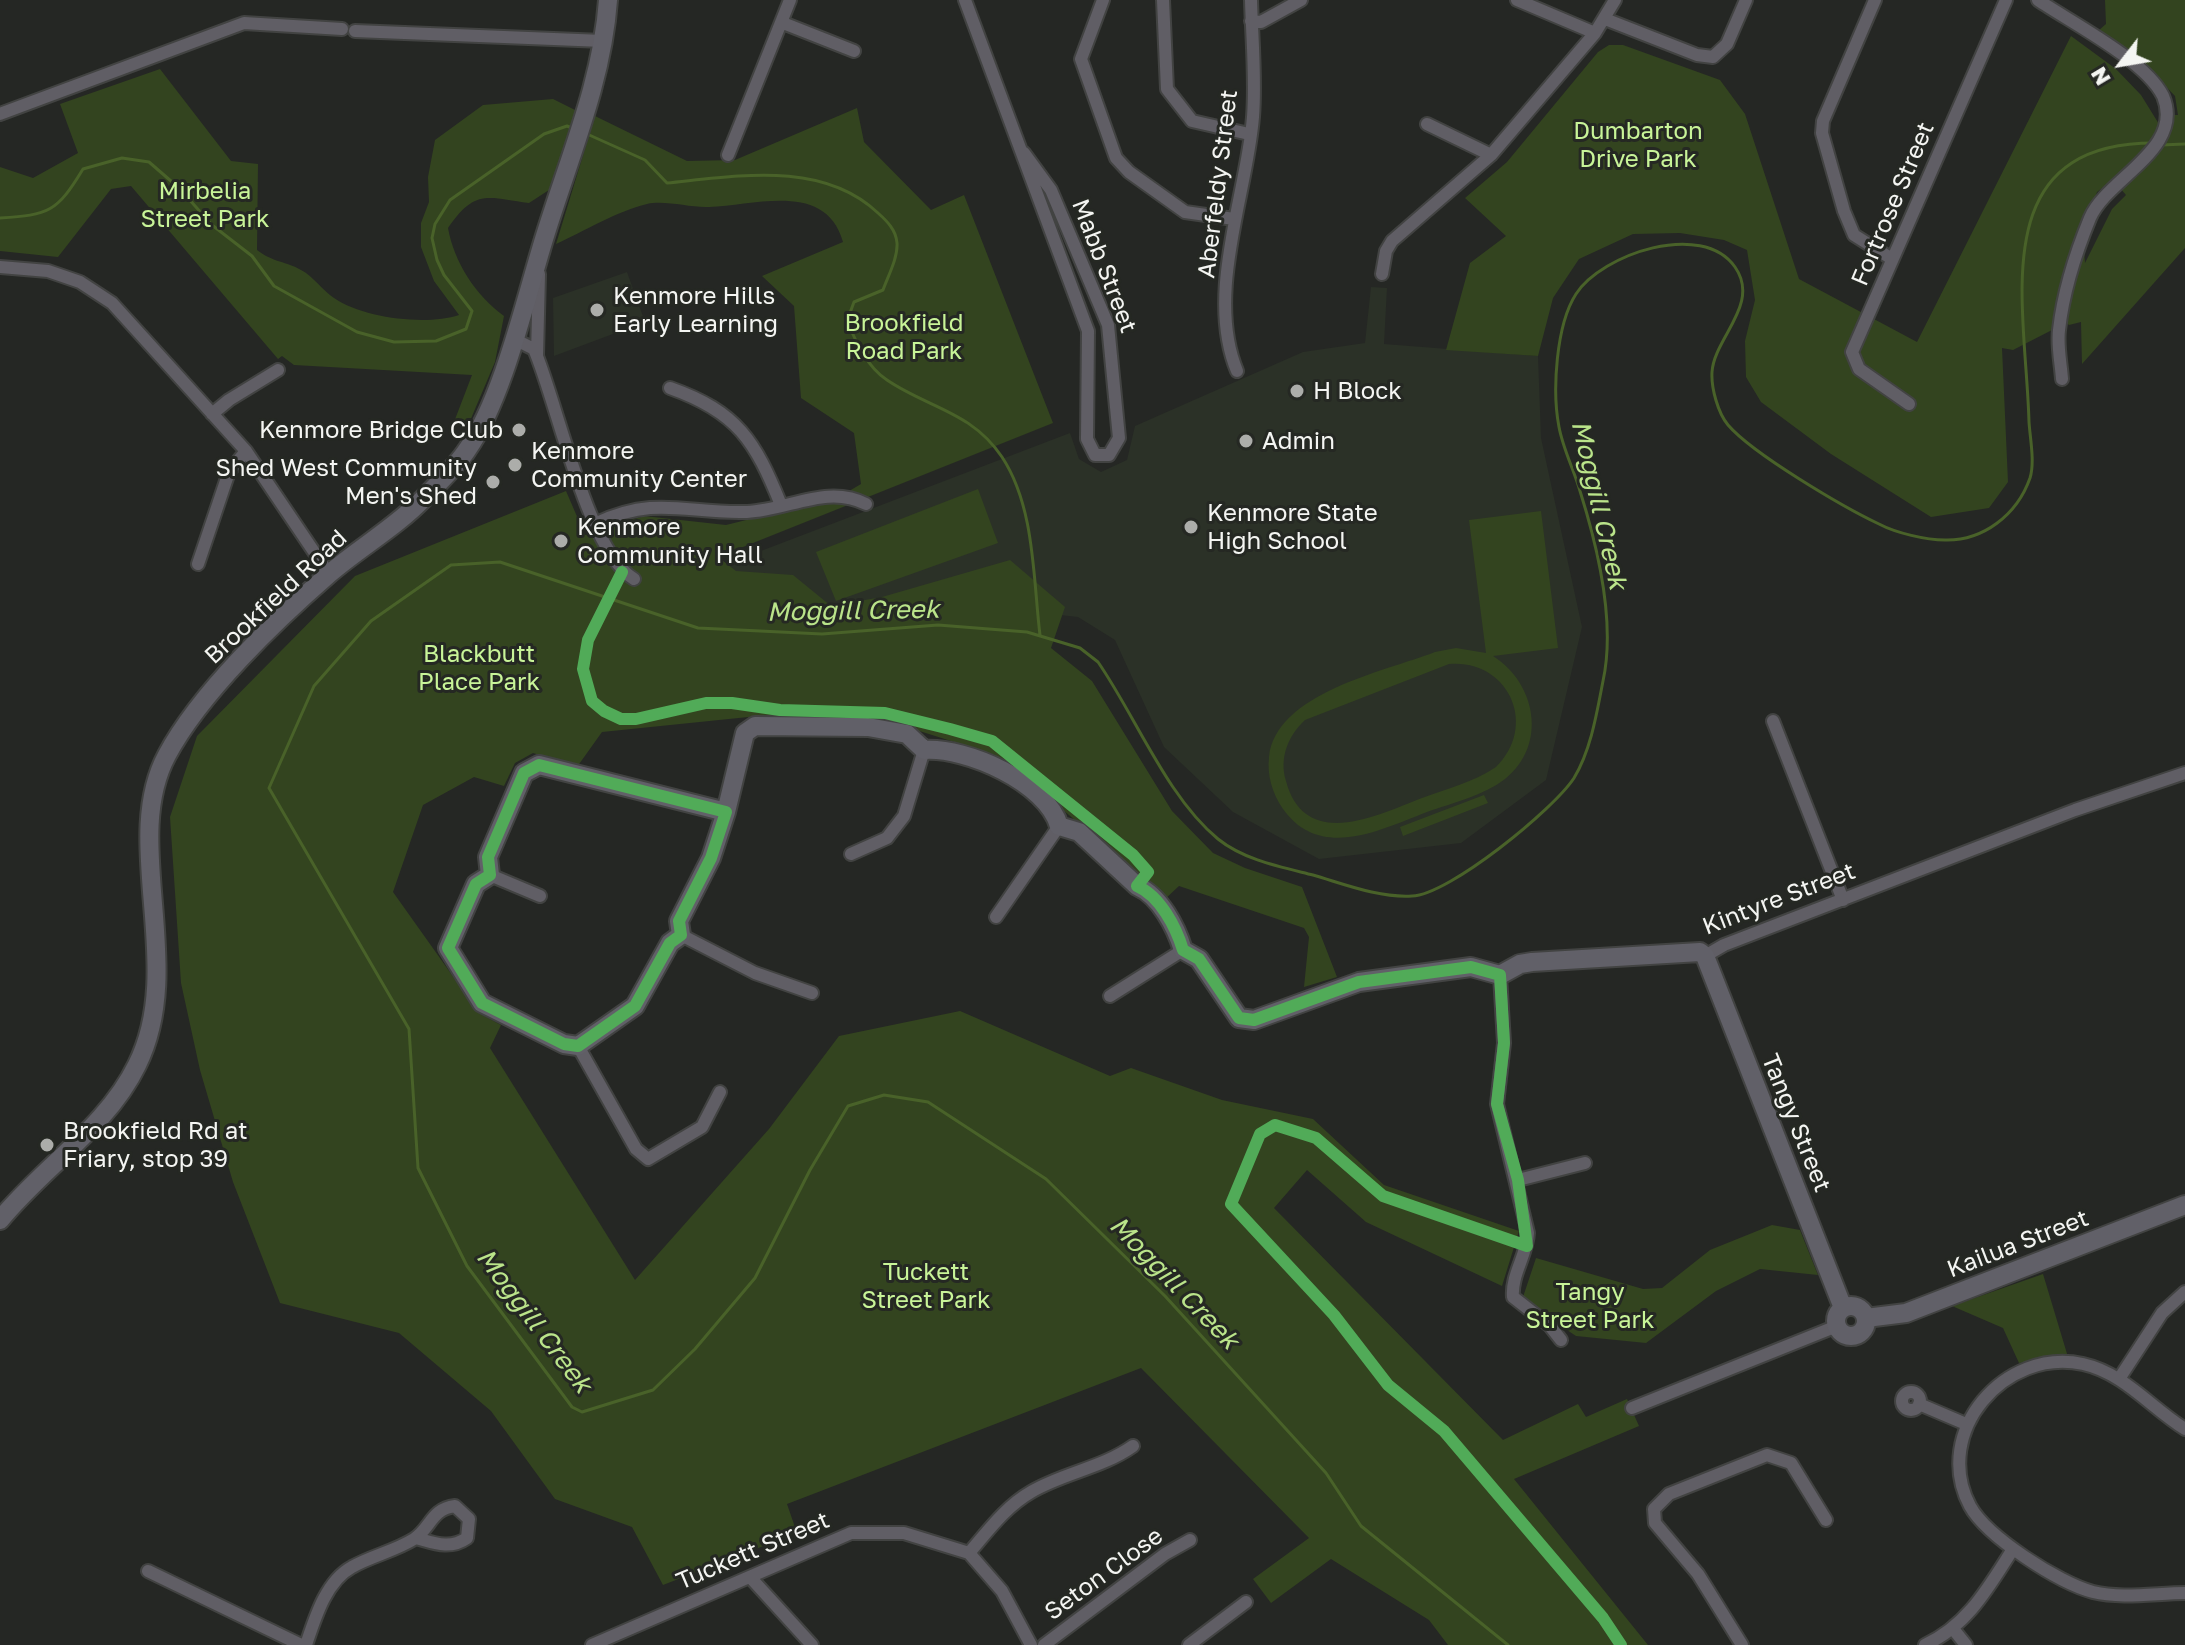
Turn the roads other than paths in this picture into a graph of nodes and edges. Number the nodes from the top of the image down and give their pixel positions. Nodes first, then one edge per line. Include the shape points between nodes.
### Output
1 (608, 0) edge
2 (790, 0) edge
3 (965, 0) edge
4 (1103, 0) edge
5 (1163, 0) edge
6 (1251, 0) edge
7 (1301, 0) edge
8 (1517, 0) edge
9 (1615, 0) edge
10 (1746, 0) edge
11 (1875, 0) edge
12 (2006, 0) edge
13 (2038, 0) edge
14 (1605, 19) junction
15 (1251, 21) junction
16 (783, 23) junction
17 (1595, 33) junction
18 (603, 41) junction
19 (854, 51) dead end
20 (0, 114) edge
21 (1427, 124) dead end
22 (1249, 134) junction
23 (1024, 153) junction
24 (728, 155) dead end
25 (1491, 155) junction
26 (1234, 219) junction
27 (539, 255) junction
28 (1892, 259) junction
29 (0, 267) edge
30 (1382, 274) dead end
31 (514, 339) junction
32 (537, 355) junction
33 (278, 370) dead end
34 (1237, 371) dead end
35 (2062, 379) dead end
36 (670, 388) dead end
37 (1909, 404) dead end
38 (212, 414) junction
39 (246, 451) junction
40 (866, 504) dead end
41 (781, 505) junction
42 (597, 523) junction
43 (198, 564) dead end
44 (329, 574) junction
45 (634, 579) dead end
46 (1773, 721) dead end
47 (924, 750) junction
48 (2185, 773) edge
49 (726, 812) junction
50 (1059, 826) junction
51 (851, 854) dead end
52 (490, 875) junction
53 (540, 896) dead end
54 (1843, 900) junction
55 (996, 917) dead end
56 (681, 935) junction
57 (1183, 950) junction
58 (1705, 956) junction
59 (1500, 975) junction
60 (812, 993) dead end
61 (1110, 996) dead end
62 (578, 1046) junction
63 (720, 1092) dead end
64 (1585, 1163) dead end
65 (1518, 1180) junction
66 (2185, 1205) edge
67 (0, 1220) edge
68 (2185, 1292) edge
69 (1840, 1317) junction
70 (1866, 1318) junction
71 (1561, 1340) dead end
72 (2119, 1379) junction
73 (1919, 1404) dead end
74 (1632, 1408) dead end
75 (1966, 1424) junction
76 (2185, 1429) edge
77 (1133, 1446) dead end
78 (1826, 1520) dead end
79 (416, 1538) dead end
80 (1190, 1540) dead end
81 (2013, 1549) junction
82 (969, 1553) junction
83 (148, 1571) dead end
84 (750, 1577) junction
85 (2185, 1593) edge
86 (1246, 1602) dead end
87 (1954, 1630) junction
88 (303, 1645) edge
89 (592, 1645) edge
90 (812, 1645) edge
91 (1031, 1645) edge
92 (1044, 1645) edge
93 (1189, 1645) edge
94 (1742, 1645) edge
95 (1925, 1645) edge
96 (1966, 1645) edge

1 - 18 street, Brookfield Road
2 - 16 street
3 - 23 street, Mabb Street
4 - 26 street via 1082,67 1116,158 1185,212
5 - 22 street via 1167,89 1192,121
6 - 15 street, Aberfeldy Street
7 - 15 street via 1261,22
8 - 17 street
9 - 14 street
10 - 14 street via 1727,44 1713,57
11 - 28 street via 1822,133 1854,235
12 - 28 street, Fortrose Street
13 - 35 street via 2154,82 2168,124 2160,145 2091,215 2059,332
14 - 17 street
15 - 22 street, Aberfeldy Street
16 - 19 street
16 - 24 street
17 - 25 street
18 - 20 street via 244,23
18 - 27 street, Brookfield Road
21 - 25 street
22 - 26 street, Aberfeldy Street
23 - 23 street, Mabb Street via 1051,190 1108,325 1119,438 1109,455 1095,455 1087,439 1088,331
25 - 30 street via 1392,241
26 - 34 street, Aberfeldy Street via 1227,337
27 - 31 street, Brookfield Road
27 - 32 street
28 - 37 street, Fortrose Street via 1852,352 1859,369
29 - 38 street via 48,271 80,282 112,303
31 - 32 street via 530,344
31 - 44 street, Brookfield Road via 467,451 421,502
32 - 42 street via 563,442
33 - 38 street
36 - 41 street via 700,398 739,426 757,450
38 - 39 street
39 - 43 street via 229,472
39 - 44 street
40 - 41 street via 842,494
41 - 42 street via 750,512 633,508
42 - 45 street via 615,566
44 - 67 street, Brookfield Road via 212,690 165,758 151,815 157,996 142,1052 100,1118
46 - 54 street
47 - 49 street via 907,734 868,727 755,726 745,733
47 - 50 street via 944,749 995,764 1054,810
47 - 51 street via 904,816 887,838
48 - 54 street, Kintyre Street
49 - 52 street via 539,765 524,773 488,857
49 - 56 street via 711,858 679,921
50 - 55 street
50 - 57 street via 1079,832 1147,891 1177,931
52 - 53 street
52 - 62 street via 476,884 450,942 452,958 482,1003
54 - 58 street, Kintyre Street
56 - 60 street via 755,973
56 - 62 street via 670,943 635,1006
57 - 59 street, Kintyre Street via 1199,959 1239,1018 1254,1020 1359,982 1471,967
57 - 61 street
58 - 59 street, Kintyre Street via 1693,951 1532,962
58 - 69 street, Tangy Street
59 - 65 street via 1504,1043 1497,1104
62 - 63 street via 636,1149 648,1159 702,1127
64 - 65 street
65 - 71 street via 1528,1233 1513,1297
66 - 70 street, Kailua Street via 1906,1313
68 - 72 street via 2162,1313
69 - 70 street via 1858,1307
69 - 70 street, Kailua Street via 1843,1334 1857,1335
69 - 74 street, Kailua Street
72 - 75 street via 2065,1362 2021,1369 1997,1384
72 - 76 street
73 - 75 street
75 - 81 street via 1961,1481 1970,1506 1988,1531
77 - 82 street via 1032,1491 1007,1509
78 - 94 street via 1791,1463 1767,1455 1669,1494 1654,1509 1655,1523 1698,1574
79 - 88 street via 336,1578
80 - 92 street, Seton Close
81 - 85 street via 2093,1592
81 - 87 street
82 - 84 street, Tuckett Street via 904,1533 851,1533
82 - 91 street via 1002,1591
83 - 88 street
84 - 89 street, Tuckett Street
84 - 90 street
86 - 93 street
87 - 95 street
87 - 96 street

